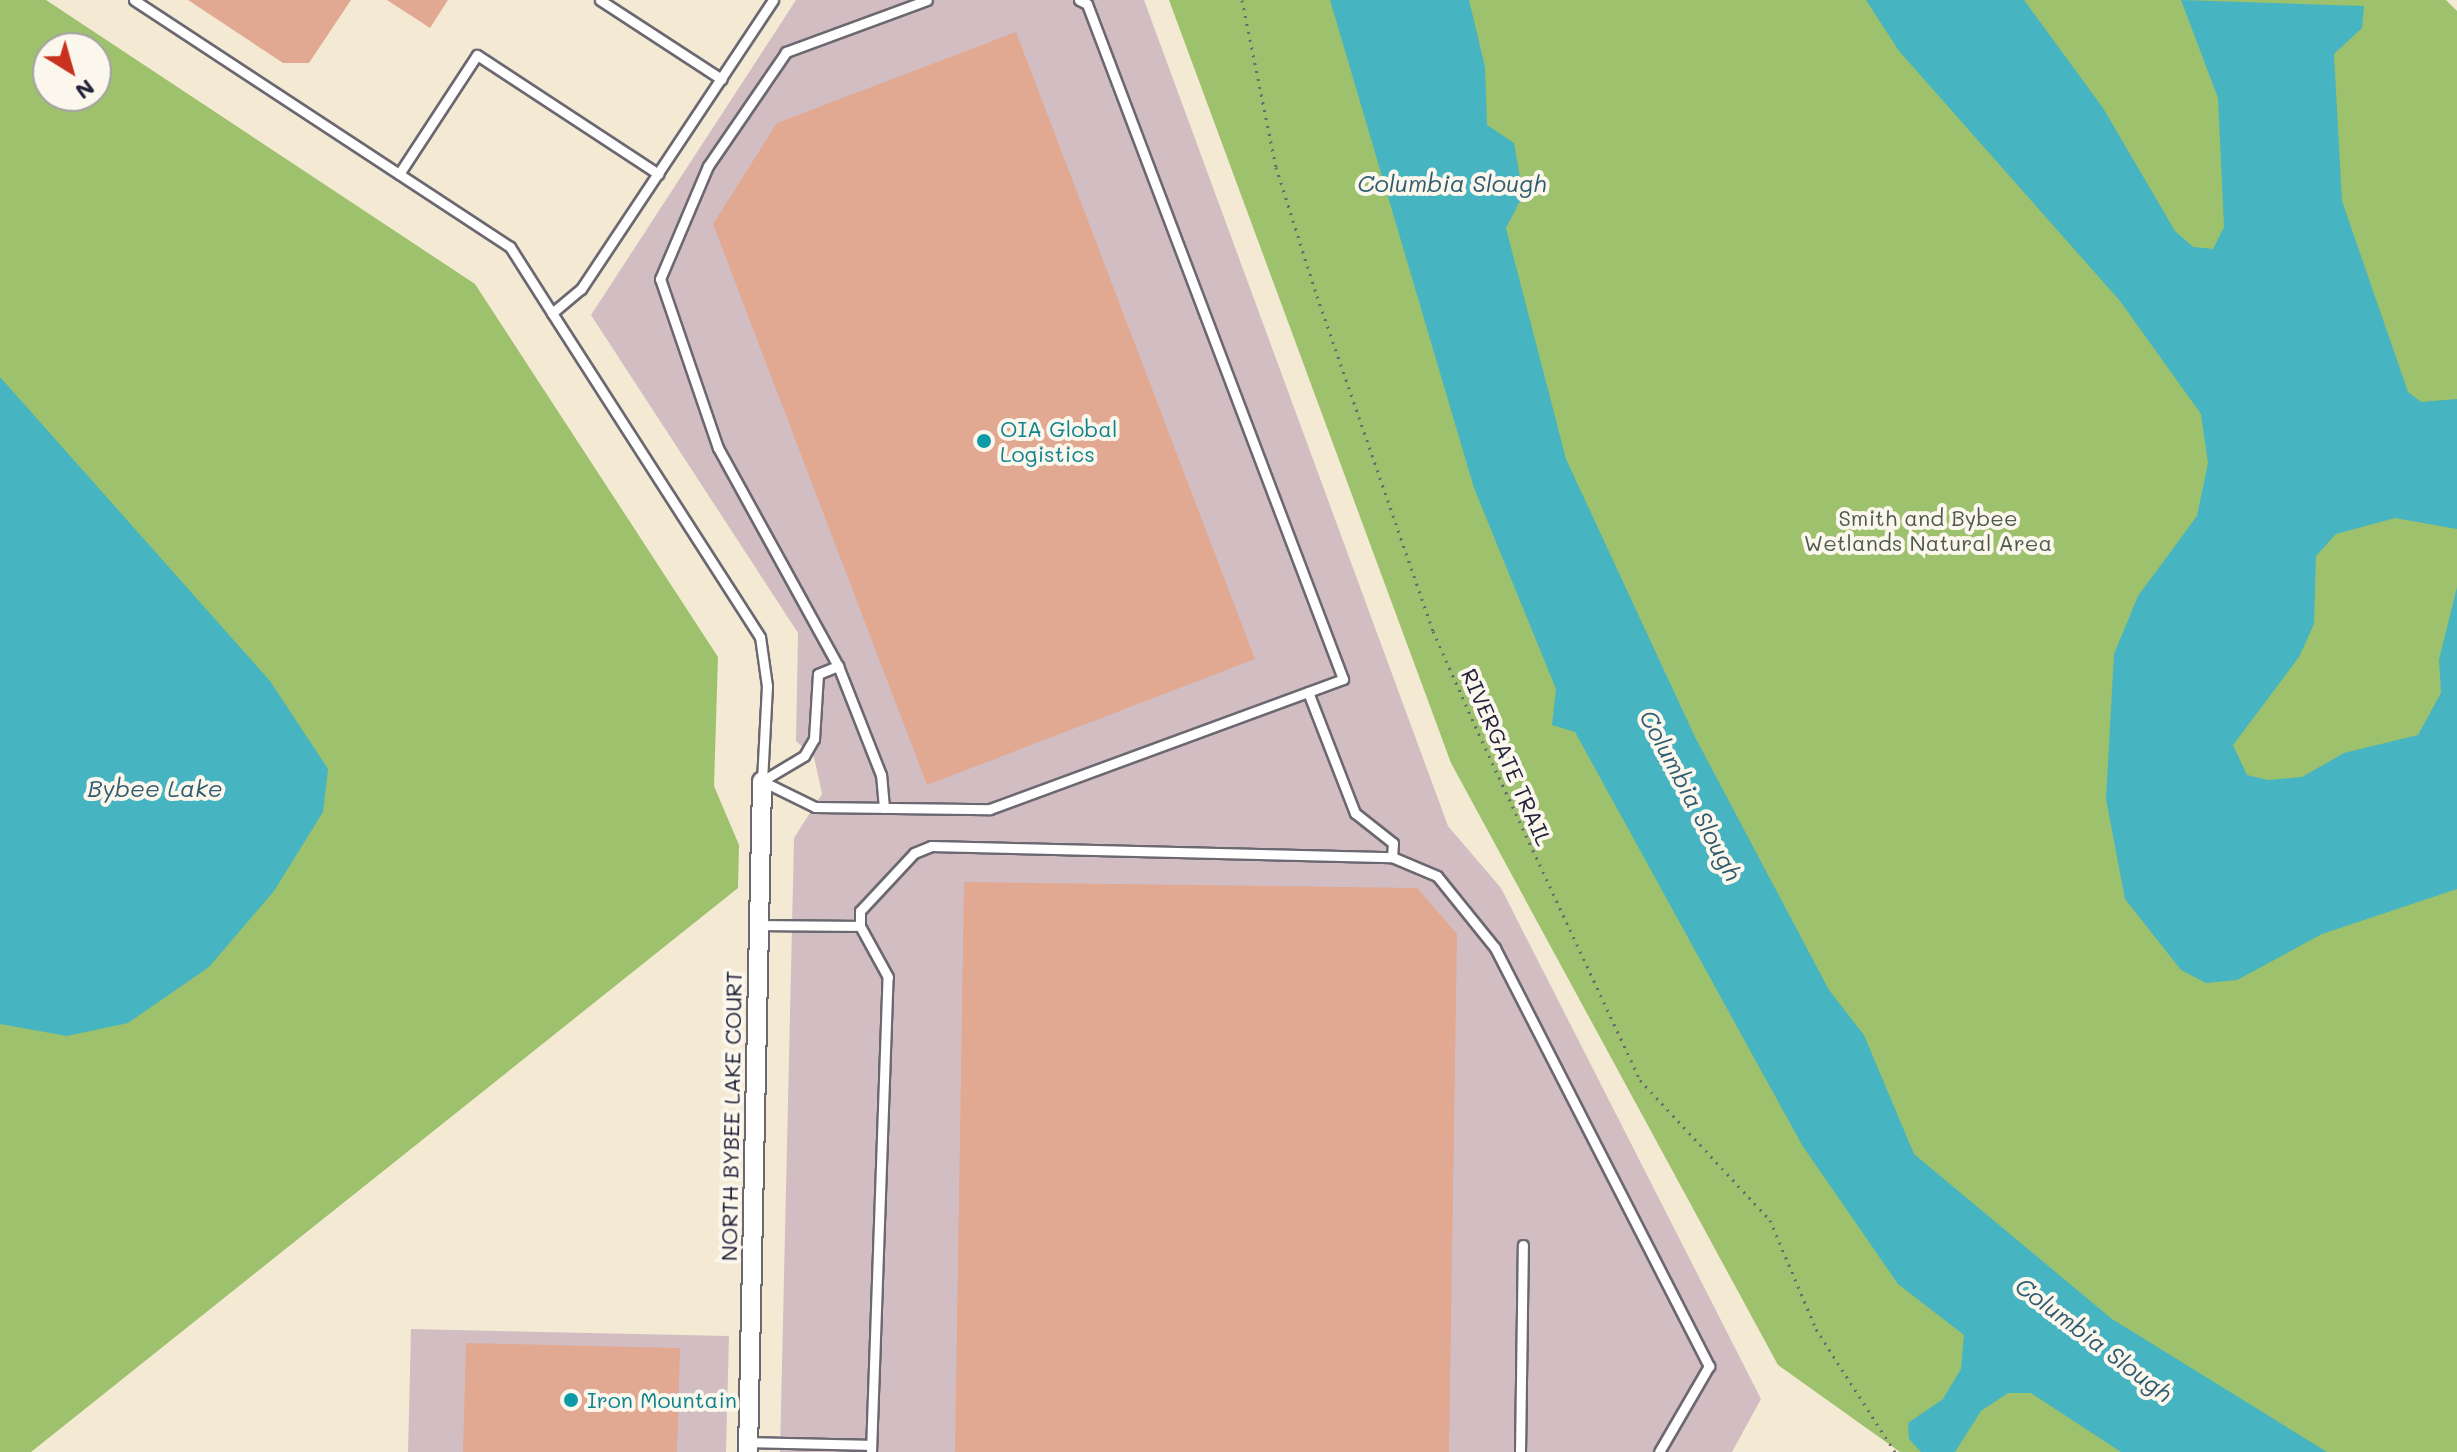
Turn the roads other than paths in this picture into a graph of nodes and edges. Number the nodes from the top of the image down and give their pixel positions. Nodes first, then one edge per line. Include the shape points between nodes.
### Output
1 (134, 0) edge
2 (600, 0) edge
3 (773, 0) edge
4 (927, 0) edge
5 (1079, 0) edge
6 (721, 79) junction
7 (399, 174) junction
8 (658, 174) junction
9 (552, 313) junction
10 (838, 666) junction
11 (1308, 692) junction
12 (762, 781) junction
13 (884, 808) junction
14 (1392, 857) junction
15 (759, 925) junction
16 (860, 926) junction
17 (1523, 1245) dead end
18 (748, 1447) edge
19 (871, 1448) edge
20 (1520, 1452) edge
21 (1659, 1452) edge

1 - 7 lane
2 - 6 lane
3 - 6 lane
4 - 10 lane via 786,52 708,166 660,279 718,448
5 - 11 lane via 1087,4 1343,679
6 - 8 lane
7 - 8 lane via 477,55
7 - 9 lane via 510,247
8 - 9 lane via 581,289
9 - 12 lane via 760,637 767,657
10 - 12 lane via 818,674 814,739 804,756
10 - 13 lane via 881,775
11 - 13 lane via 990,809
11 - 14 lane via 1355,813 1393,843
12 - 13 lane via 815,807
12 - 15 street, NORTH BYBEE LAKE COURT
14 - 16 lane via 931,846 878,890 860,911
14 - 21 lane via 1437,876 1495,948 1709,1366
15 - 16 lane
15 - 18 street, NORTH BYBEE LAKE COURT
16 - 19 lane via 888,977
17 - 20 lane
18 - 19 lane

